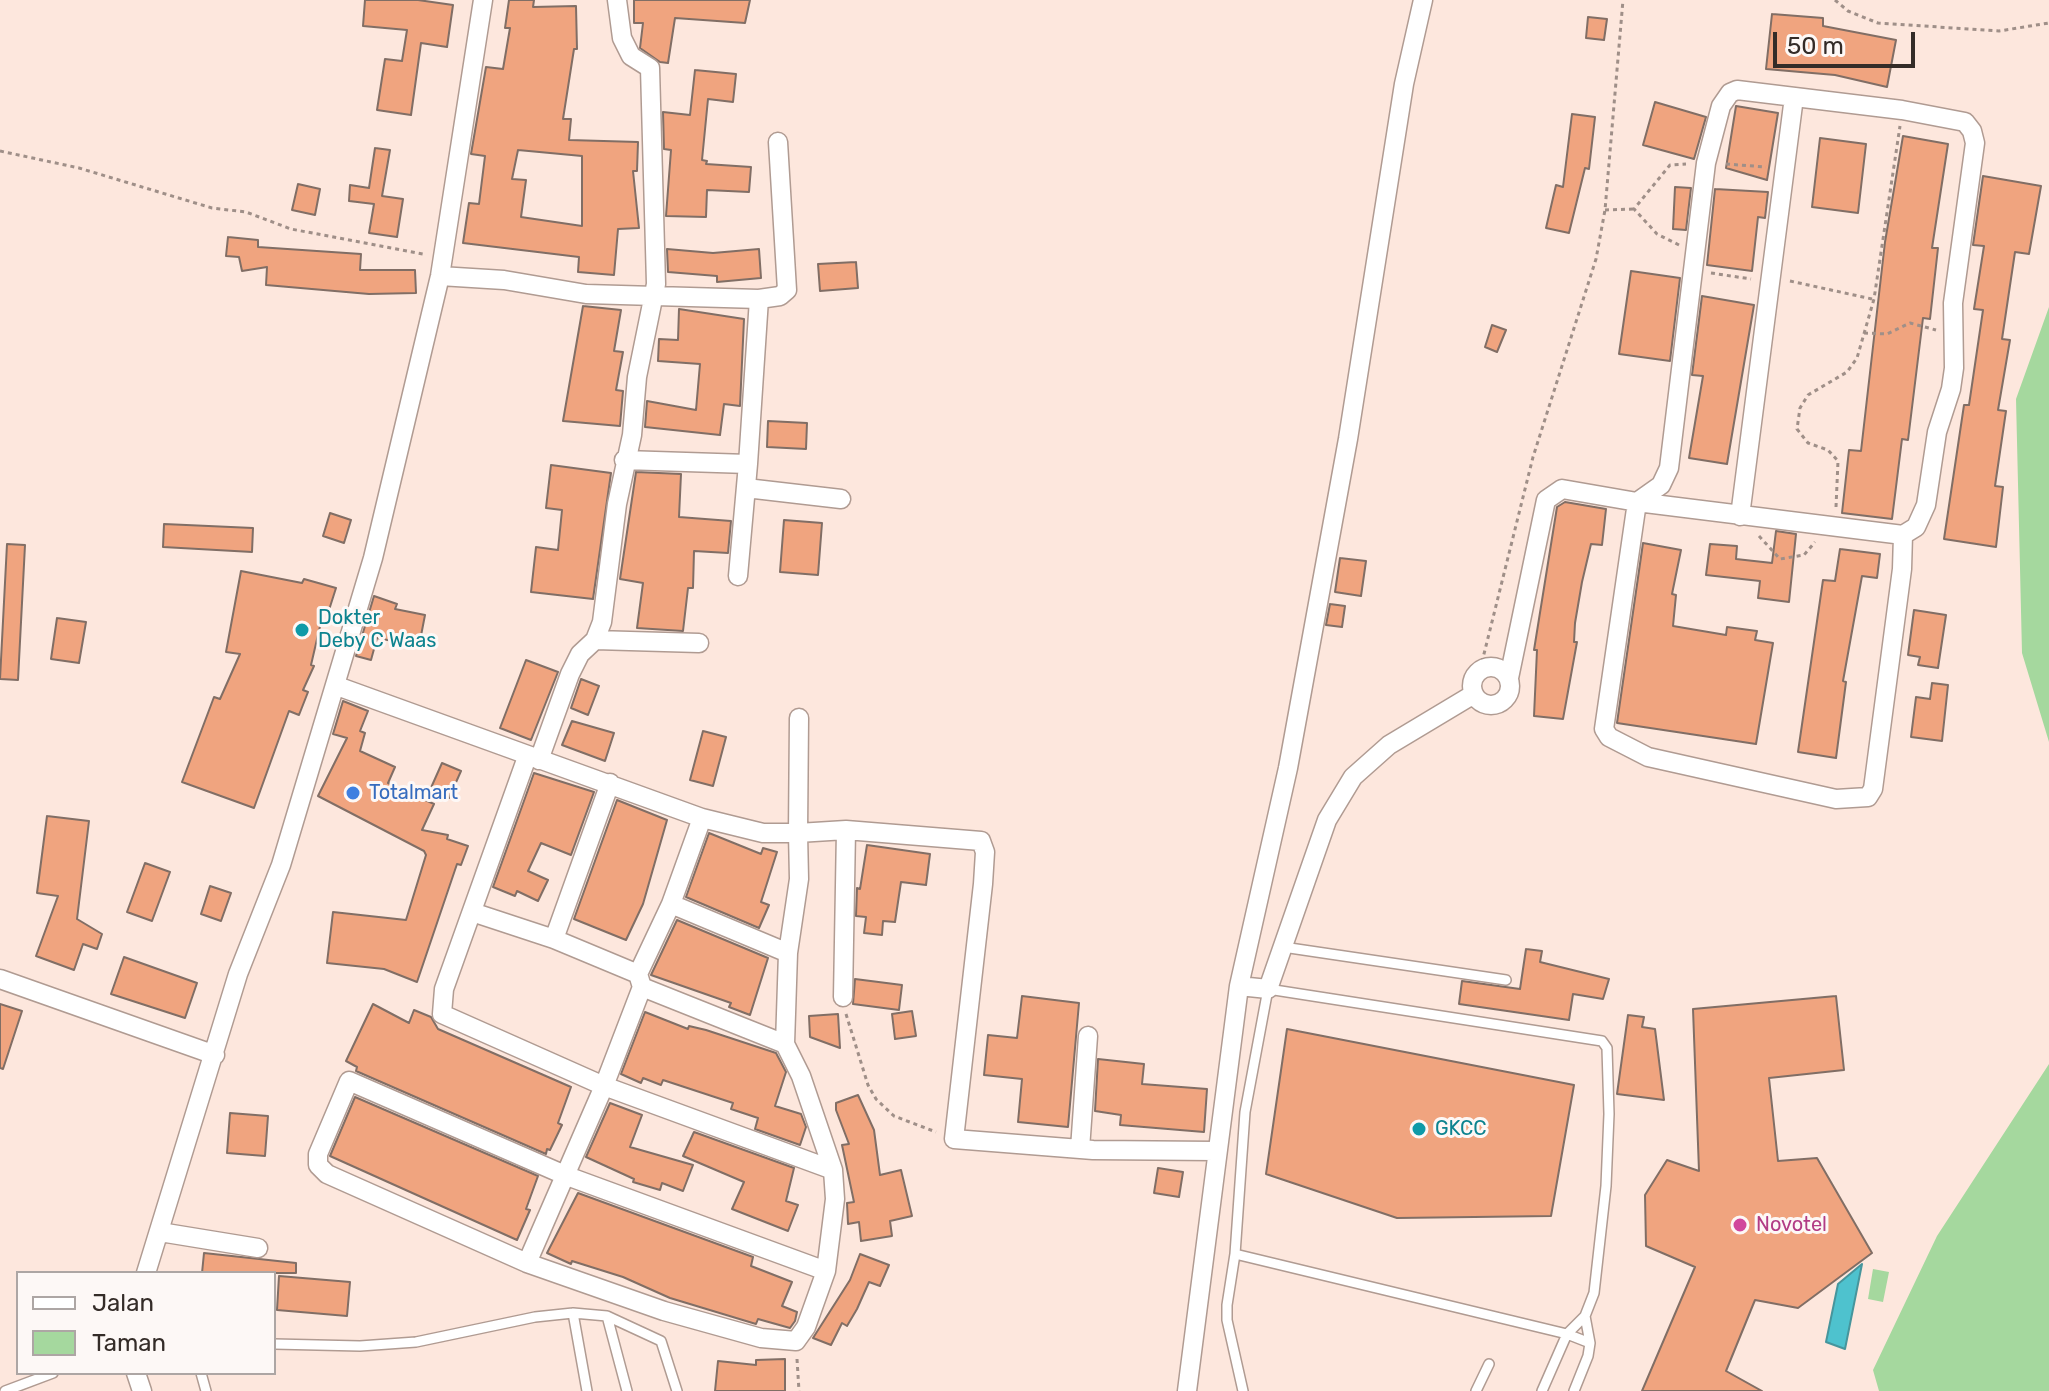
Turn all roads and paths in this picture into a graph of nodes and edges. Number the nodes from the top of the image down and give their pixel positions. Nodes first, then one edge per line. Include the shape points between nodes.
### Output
1 (483, 0) edge
2 (617, 0) edge
3 (1423, 0) edge
4 (1623, 0) edge
5 (1835, 0) edge
6 (2049, 23) edge
7 (1794, 97) junction
8 (1902, 110) junction
9 (778, 142) dead end
10 (0, 151) edge
11 (1634, 209) dead end
12 (1605, 210) junction
13 (442, 266) junction
14 (1691, 271) junction
15 (1771, 277) junction
16 (652, 296) junction
17 (759, 299) junction
18 (1874, 299) junction
19 (1952, 331) junction
20 (1864, 333) junction
21 (624, 460) junction
22 (748, 464) junction
23 (746, 488) junction
24 (841, 499) dead end
25 (1637, 502) junction
26 (1740, 516) junction
27 (1833, 526) junction
28 (1903, 535) junction
29 (738, 576) dead end
30 (595, 640) junction
31 (699, 643) dead end
32 (1480, 670) junction
33 (1509, 678) junction
34 (337, 686) junction
35 (1474, 694) junction
36 (799, 718) dead end
37 (533, 758) junction
38 (610, 783) junction
39 (702, 818) junction
40 (846, 830) junction
41 (798, 833) junction
42 (671, 904) junction
43 (472, 912) junction
44 (554, 939) junction
45 (1283, 947) junction
46 (788, 953) junction
47 (0, 979) edge
48 (640, 980) junction
49 (1506, 980) dead end
50 (1239, 986) junction
51 (1268, 989) junction
52 (843, 997) joint
53 (1088, 1036) dead end
54 (785, 1044) junction
55 (215, 1055) junction
56 (604, 1086) junction
57 (954, 1139) junction
58 (1080, 1149) junction
59 (1215, 1151) junction
60 (833, 1170) junction
61 (567, 1176) junction
62 (160, 1232) junction
63 (258, 1248) dead end
64 (1235, 1254) junction
65 (527, 1263) junction
66 (147, 1271) edge
67 (826, 1271) junction
68 (573, 1313) junction
69 (607, 1316) junction
70 (1585, 1316) junction
71 (1567, 1334) junction
72 (796, 1341) junction
73 (1590, 1343) junction
74 (276, 1344) edge
75 (1489, 1364) dead end
76 (48, 1375) edge
77 (5, 1391) edge
78 (587, 1391) edge
79 (627, 1391) edge
80 (677, 1391) edge
81 (799, 1391) edge
82 (1187, 1391) edge
83 (1243, 1391) edge
84 (1476, 1391) edge
85 (1542, 1391) edge
86 (1574, 1391) edge

1 - 13 street
2 - 16 street via 622,38 631,56 650,68 656,284
3 - 50 street via 1404,84 1348,439 1288,768
4 - 12 path
5 - 6 path via 1878,23 1999,31
7 - 8 street
7 - 14 street via 1737,90 1721,106 1706,163
7 - 15 street
8 - 18 path
8 - 19 street via 1965,122 1975,143
9 - 17 street via 787,290
10 - 13 path
11 - 12 path
12 - 32 path via 1596,259 1521,498
13 - 16 street via 586,294
13 - 34 street
14 - 15 path via 1757,280
14 - 25 street via 1669,468 1661,485
15 - 18 path
15 - 26 street
16 - 17 street
16 - 21 street
17 - 22 street
18 - 20 path
19 - 20 path via 1910,323 1887,334
19 - 28 street via 1954,368 1926,505 1916,527
20 - 27 path via 1847,372 1808,395 1800,408 1797,429 1808,443 1828,450 1838,461
21 - 22 street
21 - 30 street via 602,622
22 - 23 street
23 - 24 street
23 - 29 street
25 - 26 street
25 - 28 street via 1606,732 1648,757 1836,799 1862,799 1873,789
25 - 33 street via 1562,489 1546,500
26 - 27 street
26 - 27 path via 1780,559 1804,555
27 - 28 street
30 - 31 street
30 - 37 street via 580,654
32 - 33 street via 1496,668
32 - 35 street via 1474,677
33 - 35 street via 1509,693 1499,703 1484,704
34 - 37 street
34 - 55 street
35 - 45 street via 1389,745 1340,794
36 - 41 street
37 - 38 street
37 - 43 street
38 - 39 street
38 - 44 street
39 - 41 street via 763,833
39 - 42 street
40 - 41 street
40 - 52 street
40 - 57 street via 983,845
41 - 46 street via 799,879
42 - 46 street
42 - 48 street
43 - 44 street
43 - 56 street via 444,989 442,1014
44 - 48 street
45 - 49 lane
45 - 51 street
46 - 54 street
47 - 55 street
48 - 54 street
48 - 56 street
50 - 51 street
50 - 59 street
51 - 64 lane via 1245,1112
51 - 70 lane via 1602,1041 1607,1048 1606,1186 1594,1293
52 - 57 path via 848,1027 876,1099 894,1116
53 - 58 street
54 - 60 street
55 - 62 street
56 - 60 street
56 - 61 street
57 - 58 street
58 - 59 street
59 - 82 street
60 - 67 street via 835,1199
61 - 65 street
61 - 65 street via 349,1081 332,1117 318,1154 318,1165 327,1174
61 - 67 street
62 - 63 street
62 - 66 street
64 - 71 lane
64 - 83 lane via 1227,1320
65 - 72 street via 664,1311 761,1338
67 - 72 street
68 - 69 lane
68 - 74 lane via 416,1342
68 - 78 lane
69 - 79 lane
69 - 80 lane via 661,1341
70 - 71 lane
70 - 73 lane
71 - 73 lane
71 - 85 lane
72 - 81 path
73 - 86 lane
75 - 84 lane
76 - 77 lane

